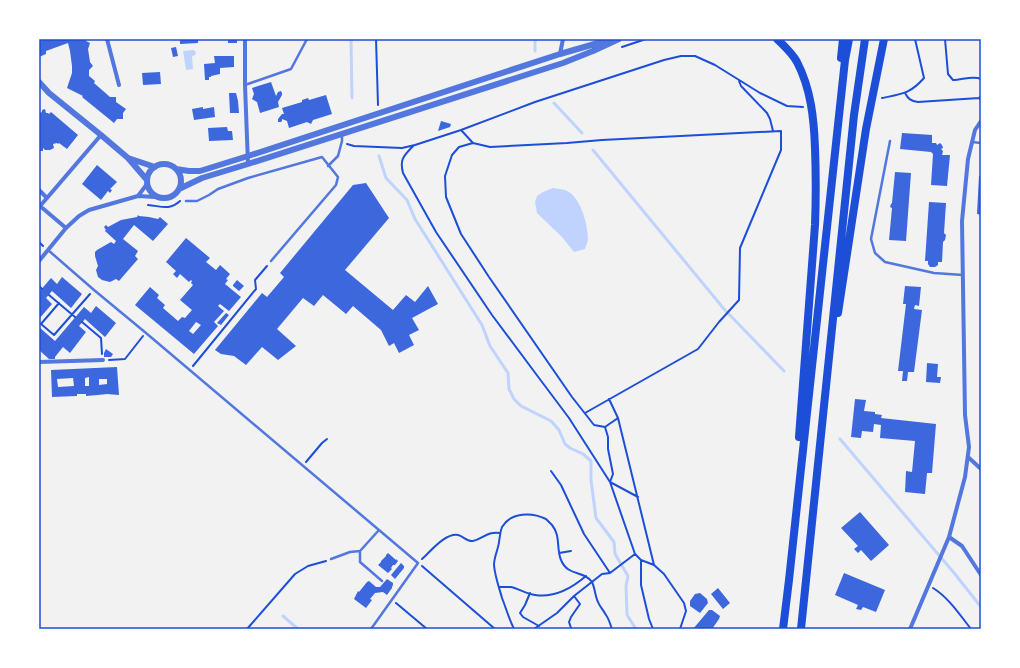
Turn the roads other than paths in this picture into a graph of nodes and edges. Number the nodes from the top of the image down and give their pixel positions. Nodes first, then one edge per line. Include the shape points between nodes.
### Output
1 (107, 39) edge
2 (245, 39) edge
3 (307, 39) edge
4 (563, 39) edge
5 (613, 39) edge
6 (619, 39) edge
7 (777, 39) edge
8 (843, 39) edge
9 (849, 39) edge
10 (865, 39) edge
11 (884, 39) edge
12 (560, 54) junction
13 (39, 82) edge
14 (119, 85) dead end
15 (245, 85) junction
16 (39, 89) edge
17 (49, 93) junction
18 (839, 117) junction
19 (981, 121) edge
20 (342, 134) junction
21 (101, 135) junction
22 (890, 141) dead end
23 (972, 142) junction
24 (981, 142) edge
25 (248, 156) junction
26 (128, 158) junction
27 (248, 164) junction
28 (328, 166) junction
29 (155, 167) junction
30 (176, 169) junction
31 (147, 182) junction
32 (179, 189) junction
33 (39, 190) edge
34 (138, 196) junction
35 (155, 197) junction
36 (47, 198) junction
37 (186, 201) dead end
38 (66, 228) junction
39 (48, 250) junction
40 (39, 261) edge
41 (271, 261) road end
42 (963, 274) junction
43 (102, 360) road end
44 (39, 362) edge
45 (821, 431) junction
46 (968, 457) junction
47 (981, 469) edge
48 (379, 530) junction
49 (949, 537) junction
50 (360, 551) junction
51 (331, 559) road end
52 (981, 574) edge
53 (789, 580) junction
54 (382, 581) dead end
55 (370, 629) edge
56 (783, 629) edge
57 (801, 629) edge
58 (910, 629) edge

1 - 14 street
2 - 15 street
3 - 15 lane via 291,69
4 - 12 street
5 - 12 street
6 - 20 street via 548,68
7 - 53 highway via 796,61 805,79 812,107 815,160 815,225
8 - 18 highway
9 - 18 highway
10 - 45 highway via 854,115
11 - 45 highway via 866,129
12 - 25 street
13 - 17 street
15 - 25 street
16 - 17 street
17 - 21 street
18 - 53 highway
19 - 23 street
20 - 27 street
20 - 28 lane via 338,156
21 - 26 street
21 - 36 street
22 - 42 lane via 871,239 874,253 885,262 934,273
23 - 24 lane
23 - 42 street via 962,221
25 - 27 street
25 - 30 street via 200,171
26 - 29 street
26 - 31 street
27 - 32 street via 202,178
28 - 37 lane via 322,157 248,178 218,189 197,201
28 - 41 lane via 338,177 336,185
29 - 30 street via 166,164
29 - 31 street via 148,175
30 - 32 street via 181,179
31 - 34 street
31 - 35 street via 148,189
32 - 35 street via 176,194 166,199
33 - 36 street
34 - 35 street
34 - 38 street via 89,210
36 - 38 street via 40,206
38 - 39 street
39 - 40 street
39 - 48 lane
42 - 46 street
43 - 44 street
45 - 57 highway
46 - 47 street
46 - 49 street
48 - 50 lane
48 - 55 lane via 418,563
49 - 52 street via 962,546
49 - 58 street
50 - 51 lane
50 - 54 lane via 360,562
53 - 56 highway

